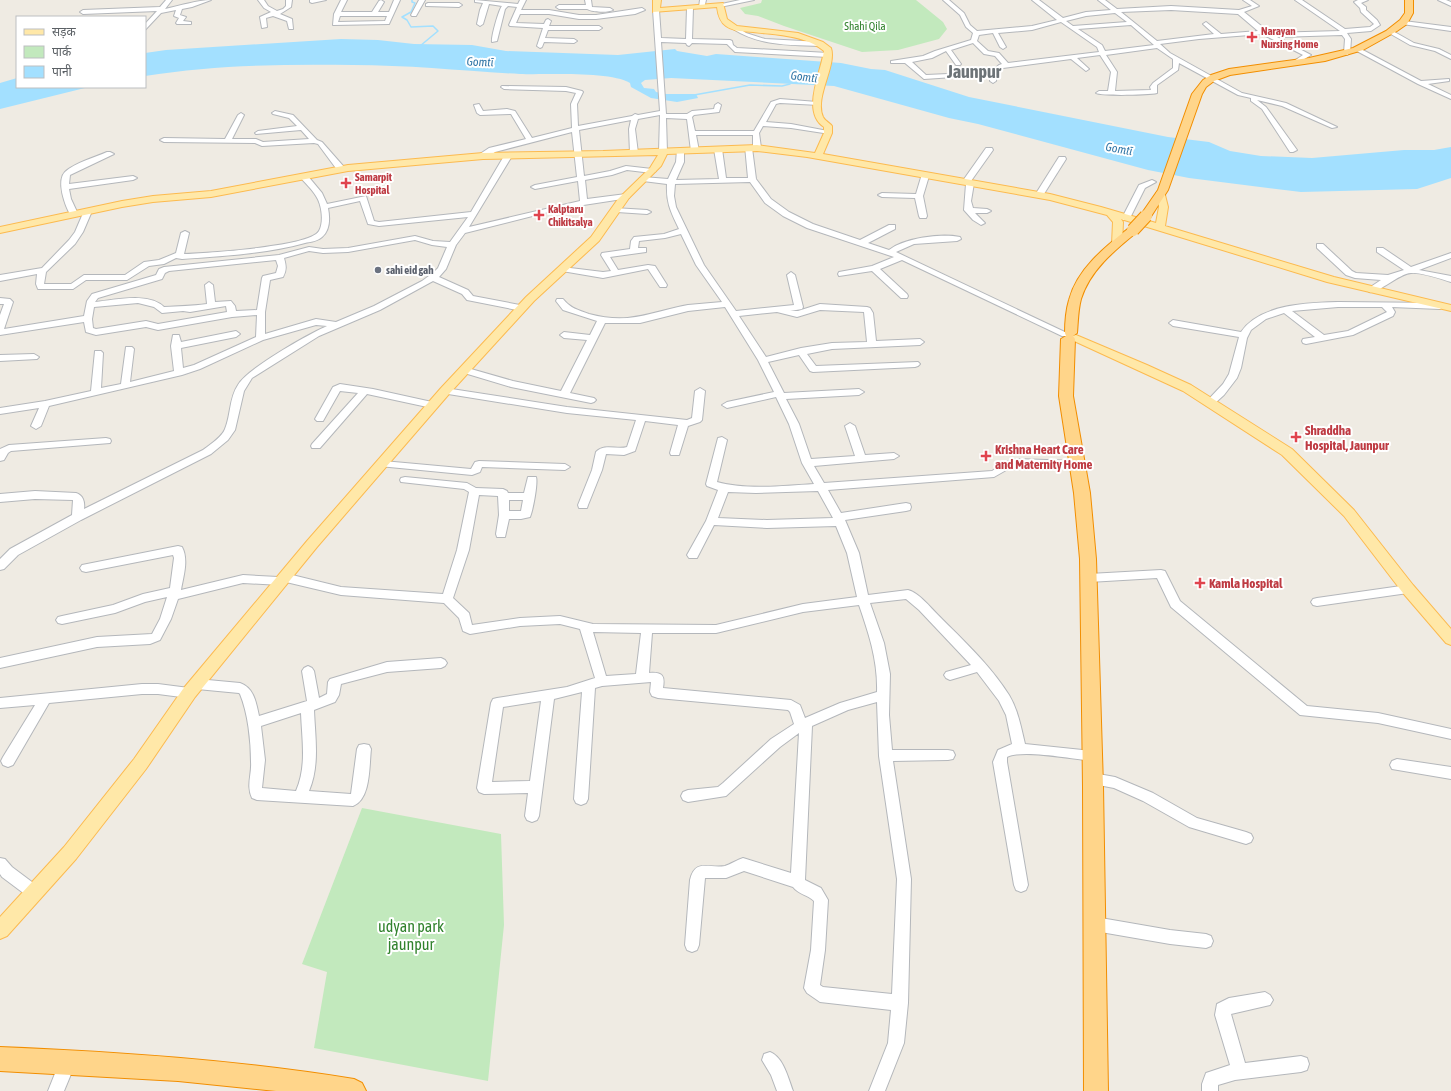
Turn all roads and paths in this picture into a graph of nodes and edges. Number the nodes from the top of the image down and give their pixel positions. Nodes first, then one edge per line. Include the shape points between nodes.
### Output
1 (208, 0) edge
2 (261, 0) edge
3 (289, 0) edge
4 (323, 0) edge
5 (344, 0) edge
6 (397, 0) edge
7 (422, 0) edge
8 (588, 0) edge
9 (657, 0) edge
10 (751, 0) edge
11 (946, 0) edge
12 (1035, 0) edge
13 (1101, 0) edge
14 (1246, 0) edge
15 (1298, 0) edge
16 (1366, 0) edge
17 (1409, 0) edge
18 (166, 1) edge
19 (312, 1) edge
20 (476, 1) dead end
21 (739, 1) edge
22 (381, 2) dead end
23 (487, 2) junction
24 (522, 3) edge
25 (702, 3) edge
26 (1262, 3) dead end
27 (459, 4) dead end
28 (507, 4) junction
29 (428, 5) edge
30 (445, 5) junction
31 (720, 5) junction
32 (1256, 5) junction
33 (120, 6) dead end
34 (589, 7) junction
35 (179, 8) junction
36 (560, 8) dead end
37 (690, 8) junction
38 (161, 10) junction
39 (642, 10) junction
40 (656, 10) junction
41 (1116, 10) junction
42 (83, 12) dead end
43 (1240, 12) junction
44 (277, 13) junction
45 (337, 14) junction
46 (374, 14) junction
47 (391, 14) junction
48 (443, 14) dead end
49 (552, 14) junction
50 (414, 15) dead end
51 (517, 15) junction
52 (596, 17) junction
53 (1062, 19) junction
54 (562, 22) dead end
55 (189, 23) dead end
56 (1132, 23) junction
57 (1404, 23) junction
58 (480, 24) dead end
59 (1206, 24) dead end
60 (146, 27) edge
61 (264, 27) dead end
62 (291, 28) dead end
63 (545, 28) junction
64 (599, 28) dead end
65 (1072, 28) junction
66 (1451, 29) edge
67 (575, 32) dead end
68 (995, 32) junction
69 (1263, 32) junction
70 (1344, 32) junction
71 (1391, 32) junction
72 (976, 33) junction
73 (1271, 35) junction
74 (1220, 36) junction
75 (658, 40) junction
76 (574, 41) dead end
77 (974, 41) junction
78 (494, 42) dead end
79 (689, 42) junction
80 (1157, 45) junction
81 (1002, 47) dead end
82 (1357, 49) junction
83 (948, 50) junction
84 (1102, 53) junction
85 (1347, 53) junction
86 (828, 57) junction
87 (1072, 57) junction
88 (1451, 57) edge
89 (1176, 59) junction
90 (907, 61) junction
91 (893, 62) dead end
92 (1296, 62) junction
93 (958, 64) dead end
94 (1006, 65) junction
95 (1086, 69) dead end
96 (969, 74) dead end
97 (1211, 78) junction
98 (1447, 80) dead end
99 (993, 81) dead end
100 (1420, 83) junction
101 (504, 87) dead end
102 (1099, 93) dead end
103 (1111, 93) junction
104 (1246, 96) junction
105 (1451, 97) edge
106 (818, 100) junction
107 (477, 104) dead end
108 (718, 105) dead end
109 (662, 112) junction
110 (275, 113) dead end
111 (241, 115) dead end
112 (635, 116) junction
113 (688, 117) junction
114 (762, 124) junction
115 (1334, 127) dead end
116 (301, 128) junction
117 (575, 129) junction
118 (258, 133) dead end
119 (693, 133) junction
120 (756, 133) junction
121 (828, 133) junction
122 (164, 140) dead end
123 (227, 141) junction
124 (315, 141) junction
125 (531, 141) junction
126 (748, 148) junction
127 (757, 148) junction
128 (718, 149) junction
129 (989, 150) dead end
130 (1293, 150) dead end
131 (695, 151) junction
132 (663, 152) junction
133 (680, 152) junction
134 (634, 153) junction
135 (110, 154) dead end
136 (579, 154) junction
137 (484, 156) junction
138 (508, 156) junction
139 (818, 156) junction
140 (1062, 159) dead end
141 (341, 169) junction
142 (648, 175) junction
143 (925, 176) junction
144 (304, 177) junction
145 (582, 177) junction
146 (133, 178) dead end
147 (723, 180) junction
148 (752, 180) junction
149 (671, 182) junction
150 (1152, 182) dead end
151 (968, 183) junction
152 (66, 187) junction
153 (535, 187) dead end
154 (1162, 191) junction
155 (882, 195) dead end
156 (1039, 195) junction
157 (626, 196) junction
158 (918, 196) junction
159 (584, 202) junction
160 (324, 207) junction
161 (617, 210) junction
162 (968, 210) junction
163 (988, 210) dead end
164 (88, 211) junction
165 (647, 212) dead end
166 (74, 214) junction
167 (474, 214) junction
168 (1111, 214) junction
169 (923, 216) dead end
170 (1126, 218) junction
171 (981, 223) dead end
172 (892, 227) dead end
173 (1159, 228) junction
174 (0, 230) edge
175 (462, 231) junction
176 (682, 231) junction
177 (185, 233) dead end
178 (957, 239) dead end
179 (861, 243) junction
180 (1117, 244) junction
181 (452, 245) junction
182 (1320, 246) dead end
183 (643, 250) dead end
184 (1380, 250) dead end
185 (634, 251) junction
186 (890, 253) junction
187 (180, 255) junction
188 (1451, 255) edge
189 (279, 257) junction
190 (902, 257) junction
191 (874, 268) junction
192 (42, 270) junction
193 (562, 270) junction
194 (1410, 270) junction
195 (616, 273) junction
196 (842, 274) dead end
197 (791, 275) dead end
198 (0, 278) edge
199 (434, 278) junction
200 (1389, 278) junction
201 (1451, 279) edge
202 (209, 285) dead end
203 (663, 285) dead end
204 (1372, 290) junction
205 (904, 296) dead end
206 (0, 301) edge
207 (560, 301) dead end
208 (91, 305) junction
209 (211, 305) junction
210 (1385, 305) junction
211 (1440, 306) junction
212 (522, 308) junction
213 (1451, 308) edge
214 (731, 309) junction
215 (1284, 309) junction
216 (780, 310) junction
217 (261, 312) junction
218 (232, 314) junction
219 (88, 319) junction
220 (602, 320) junction
221 (1173, 323) dead end
222 (336, 324) junction
223 (0, 328) edge
224 (0, 332) edge
225 (236, 334) dead end
226 (564, 335) dead end
227 (1070, 336) junction
228 (1243, 336) junction
229 (260, 338) junction
230 (593, 338) junction
231 (1322, 338) junction
232 (1306, 341) dead end
233 (920, 342) dead end
234 (872, 343) junction
235 (129, 349) dead end
236 (801, 351) junction
237 (98, 353) dead end
238 (34, 357) dead end
239 (0, 358) edge
240 (763, 360) junction
241 (915, 364) dead end
242 (464, 370) junction
243 (179, 372) junction
244 (125, 386) junction
245 (364, 390) junction
246 (445, 391) junction
247 (700, 391) dead end
248 (859, 392) dead end
249 (96, 393) junction
250 (564, 395) junction
251 (780, 395) junction
252 (591, 400) dead end
253 (1211, 402) junction
254 (45, 404) junction
255 (432, 405) junction
256 (727, 405) dead end
257 (0, 411) edge
258 (642, 417) junction
259 (320, 419) dead end
260 (684, 423) junction
261 (36, 426) dead end
262 (850, 426) dead end
263 (722, 440) dead end
264 (106, 441) dead end
265 (316, 446) dead end
266 (674, 453) dead end
267 (894, 456) dead end
268 (0, 458) edge
269 (860, 459) junction
270 (807, 463) junction
271 (383, 464) junction
272 (1077, 464) junction
273 (566, 467) dead end
274 (532, 478) dead end
275 (405, 480) dead end
276 (820, 487) junction
277 (724, 488) junction
278 (474, 491) junction
279 (530, 496) junction
280 (504, 497) junction
281 (0, 498) edge
282 (582, 505) dead end
283 (906, 507) dead end
284 (504, 515) junction
285 (77, 517) junction
286 (840, 520) junction
287 (711, 521) junction
288 (501, 534) dead end
289 (14, 552) junction
290 (0, 553) edge
291 (693, 555) dead end
292 (0, 566) edge
293 (86, 568) dead end
294 (1089, 578) junction
295 (282, 579) junction
296 (1408, 589) junction
297 (175, 594) junction
298 (447, 599) junction
299 (863, 600) junction
300 (1317, 602) dead end
301 (62, 620) dead end
302 (585, 627) junction
303 (646, 628) junction
304 (1451, 638) edge
305 (0, 663) edge
306 (441, 663) dead end
307 (980, 667) junction
308 (308, 671) dead end
309 (950, 675) dead end
310 (642, 678) junction
311 (602, 681) junction
312 (589, 684) junction
313 (193, 689) junction
314 (548, 695) junction
315 (884, 695) junction
316 (46, 698) junction
317 (0, 703) edge
318 (310, 705) junction
319 (253, 723) junction
320 (804, 725) junction
321 (1451, 734) edge
322 (1019, 748) junction
323 (364, 749) dead end
324 (948, 755) dead end
325 (886, 756) junction
326 (1092, 756) junction
327 (8, 761) dead end
328 (1397, 765) dead end
329 (1451, 773) edge
330 (1093, 779) junction
331 (536, 787) junction
332 (688, 796) dead end
333 (300, 797) junction
334 (581, 799) dead end
335 (532, 816) dead end
336 (1246, 838) dead end
337 (0, 864) edge
338 (798, 882) junction
339 (1021, 885) dead end
340 (35, 894) junction
341 (1095, 924) junction
342 (0, 930) edge
343 (1206, 941) dead end
344 (692, 946) dead end
345 (1265, 1000) dead end
346 (900, 1003) junction
347 (0, 1059) edge
348 (770, 1060) dead end
349 (68, 1062) junction
350 (1301, 1064) dead end
351 (1236, 1072) junction
352 (305, 1087) edge
353 (56, 1091) edge
354 (354, 1091) edge
355 (785, 1091) edge
356 (877, 1091) edge
357 (1096, 1091) edge
358 (1210, 1091) edge

1 - 35 street
2 - 44 street
3 - 44 street via 288,9
4 - 19 street
5 - 45 street
6 - 47 street
7 - 50 street
8 - 34 street
9 - 40 main road
10 - 21 street
11 - 72 street via 962,14 968,26
12 - 53 street
13 - 41 street
14 - 32 street
15 - 70 street
16 - 70 street via 1357,2 1377,25 1371,29
17 - 57 highway via 1410,13
18 - 33 street
18 - 38 street
20 - 23 street
21 - 31 street
22 - 46 street
23 - 28 street
23 - 58 street
24 - 28 street
24 - 51 street
25 - 31 main road
25 - 37 main road
26 - 32 street
27 - 30 street
28 - 78 street via 502,9
29 - 30 street
30 - 48 street
31 - 86 main road via 722,18 735,28 784,33 821,44 828,50
32 - 43 street
34 - 36 street
34 - 39 street via 597,10
35 - 38 street
35 - 55 street via 177,16 183,17 179,23
37 - 40 main road
37 - 79 street
38 - 42 street
38 - 60 street
39 - 40 street
39 - 52 street
40 - 75 street
41 - 43 street via 1215,7
41 - 53 street
41 - 56 street
43 - 69 street
44 - 61 street via 262,18
44 - 62 street via 290,20
45 - 46 street
45 - 47 street via 335,24 384,23 388,22
46 - 47 street
49 - 51 street
49 - 52 street
49 - 63 street
51 - 63 street via 512,25
52 - 54 street via 595,23
53 - 65 street
53 - 68 street via 1032,28
56 - 65 street
56 - 80 street
57 - 66 street
57 - 71 highway
59 - 74 street
63 - 64 street
63 - 67 street
63 - 76 street via 541,43
65 - 84 street via 1100,46
68 - 72 street
68 - 81 street
69 - 73 street
69 - 74 street
70 - 73 street
70 - 85 street via 1348,39
71 - 82 highway
71 - 88 street via 1412,44
72 - 77 street
73 - 92 street via 1308,55
74 - 80 street
75 - 79 street
75 - 109 street
77 - 83 street
77 - 94 street via 986,53 997,54
79 - 86 street via 730,42 736,50
80 - 84 street
80 - 89 street
82 - 85 highway
82 - 100 street
83 - 90 street
83 - 93 street
84 - 87 street
84 - 103 street via 1114,72
85 - 92 highway
86 - 106 main road
87 - 94 street
87 - 95 street
89 - 97 street
89 - 103 street via 1176,69 1155,84 1155,92
90 - 91 street
90 - 96 street via 924,77
92 - 97 highway via 1244,69
94 - 99 street via 994,72
97 - 104 street
97 - 154 highway via 1201,86 1197,94
98 - 100 street
100 - 105 street
101 - 117 street via 566,89 580,92 574,104
102 - 103 street
104 - 115 street via 1284,104
104 - 130 street via 1264,108
106 - 114 street via 775,101
106 - 121 main road via 818,116 828,126
107 - 125 street via 480,113 513,112
108 - 113 street via 717,111 692,113
109 - 112 street
109 - 113 street
109 - 132 street
110 - 116 street via 290,116
111 - 123 street
112 - 117 street
112 - 134 street via 632,129
113 - 119 street
114 - 120 street
114 - 121 street
116 - 118 street
116 - 124 street
117 - 125 street
117 - 136 street
119 - 120 street
119 - 131 street
120 - 127 street
121 - 139 main road
122 - 123 street
123 - 124 street via 256,141 262,144
124 - 141 street via 320,143
125 - 137 street via 489,151
126 - 127 main road
126 - 128 main road
126 - 148 street
127 - 139 main road
128 - 131 main road
128 - 147 street
129 - 151 street
131 - 133 main road
132 - 133 main road
132 - 134 main road
132 - 142 main road via 662,159
133 - 149 street via 680,162
134 - 136 main road
135 - 152 street via 69,172 65,181
136 - 138 main road
136 - 145 street
137 - 138 main road
137 - 141 main road
138 - 167 street
139 - 143 main road
140 - 156 street
141 - 144 main road
142 - 145 street via 626,168 612,173
142 - 149 street
142 - 157 main road
143 - 151 main road
143 - 158 street
144 - 160 street via 321,198
144 - 164 main road via 211,194 153,199
145 - 153 street
145 - 159 street
146 - 152 street
147 - 148 street
147 - 149 street
148 - 179 street via 768,201 786,214 810,226
149 - 176 street via 672,207
150 - 170 street via 1142,187
151 - 156 main road
151 - 162 street
152 - 166 street
154 - 173 main road via 1164,213
154 - 180 highway, bridge via 1146,216
155 - 158 street
156 - 168 main road
157 - 159 street
157 - 161 main road
158 - 169 street
159 - 175 street
160 - 167 street via 363,198 371,222 379,224
160 - 187 street via 325,228 322,234 315,238 252,251 184,257
161 - 165 street
161 - 193 main road via 595,239
162 - 163 street
162 - 171 street
164 - 166 main road
164 - 192 street via 72,242
166 - 174 main road
167 - 175 street
168 - 170 main road
168 - 180 main road via 1118,222
170 - 173 main road
172 - 179 street
173 - 204 main road
175 - 181 street
176 - 185 street via 637,240
176 - 214 street via 700,265
177 - 187 street
178 - 186 street via 908,243
179 - 186 street
180 - 227 highway via 1095,265 1081,285 1076,297
181 - 189 street via 415,238 348,250 309,249
181 - 199 street via 442,269
182 - 200 street via 1349,273
183 - 185 street
184 - 194 street
185 - 195 street via 604,256
186 - 190 street
187 - 192 street via 147,264 127,277 84,278 73,286 42,287
188 - 194 street
189 - 208 street via 164,270 156,278 95,296
189 - 217 street via 282,266 280,275 266,278
190 - 191 street
190 - 227 street
191 - 196 street
191 - 205 street
192 - 198 street
193 - 195 street via 600,275
193 - 212 main road
194 - 200 street
194 - 201 street
195 - 203 street via 650,267
197 - 216 street via 799,307
199 - 212 street via 465,292 470,298
199 - 222 street via 377,308
200 - 204 street
202 - 209 street
204 - 211 main road
206 - 223 street via 9,302
207 - 220 street via 566,308
208 - 209 street via 138,300 156,305 162,310
208 - 219 street
209 - 218 street via 228,303
210 - 211 street
210 - 215 street via 1313,305
210 - 231 street via 1391,312 1387,316 1350,333
211 - 213 main road
212 - 242 main road
214 - 216 street
214 - 220 street via 688,308 640,320
214 - 240 street
215 - 228 street via 1255,321
215 - 231 street
216 - 234 street via 799,314 815,307 867,310
217 - 218 street
217 - 229 street
218 - 219 street via 158,328 146,324 96,332 89,330
219 - 224 street
220 - 230 street
221 - 228 street
222 - 229 street via 316,322
222 - 285 street via 249,376 239,391 230,430 207,452
225 - 243 street via 176,342
226 - 230 street
227 - 253 main road via 1143,367
227 - 272 highway via 1066,396
228 - 253 street via 1234,374
229 - 243 street via 201,365
230 - 250 street
231 - 232 street
233 - 234 street
234 - 236 street
235 - 244 street
236 - 240 street
236 - 241 street via 813,369
237 - 249 street
238 - 239 street
240 - 251 street
242 - 246 main road
242 - 250 street via 511,384
243 - 244 street
244 - 249 street
245 - 255 street
245 - 259 street via 337,388
245 - 265 street
246 - 255 main road
246 - 258 street via 566,410
247 - 260 street via 697,420
248 - 251 street
249 - 254 street
250 - 252 street
251 - 256 street
251 - 270 street via 794,424
253 - 296 main road via 1287,452 1303,467 1349,513
254 - 257 street
254 - 261 street
255 - 271 main road
258 - 260 street
258 - 282 street via 630,449 602,452
260 - 266 street
262 - 269 street
263 - 277 street via 711,484 716,488
264 - 268 street via 9,448
267 - 269 street
269 - 270 street
270 - 276 street
271 - 273 street via 472,472 479,464
271 - 295 main road
272 - 276 street via 1015,462 1009,463 994,474
272 - 294 highway via 1082,492
274 - 279 street
275 - 278 street via 467,486
276 - 277 street via 758,490
276 - 286 street
277 - 287 street
278 - 280 street via 502,492
278 - 298 street via 463,550
279 - 280 street
279 - 284 street via 526,514
280 - 284 street
281 - 285 street via 34,495 76,497 79,499
283 - 286 street
284 - 288 street
285 - 289 street
286 - 287 street via 767,524
286 - 299 street via 853,553
287 - 291 street
289 - 290 street
289 - 292 street
293 - 297 street via 176,550 179,553 178,584
294 - 321 street via 1161,574 1175,604 1304,711 1378,718
294 - 326 highway
295 - 297 street via 239,580
295 - 298 street via 341,591
295 - 313 main road
296 - 300 street
296 - 304 main road
297 - 301 street via 143,598 115,609
297 - 305 street via 158,634 153,638 97,642
298 - 302 street via 465,616 467,628 470,630 520,622 560,620
299 - 303 street via 803,608 716,629
299 - 307 street via 908,594
299 - 315 street via 878,643 884,674
302 - 303 street
302 - 311 street
303 - 310 street
306 - 318 street via 387,667 338,680 334,682 332,698
307 - 309 street
307 - 322 street via 1009,706
308 - 318 street
310 - 311 street
310 - 320 street via 657,678 658,693 791,705 796,709
311 - 312 street
312 - 314 street via 567,692
312 - 334 street
313 - 316 street via 142,689
313 - 319 street via 243,689 250,702
313 - 340 main road via 140,764
314 - 331 street
314 - 331 street via 497,703 483,786 487,789
315 - 320 street via 840,707
315 - 325 street
316 - 317 street
316 - 327 street
318 - 319 street
318 - 333 street via 308,778
319 - 333 street via 258,766 255,791 262,795
320 - 332 street via 781,739 721,792
320 - 338 street
322 - 326 street
322 - 339 street via 1004,752 1000,762
323 - 333 street via 359,794 356,798 348,800
324 - 325 street
325 - 346 street via 904,879
326 - 330 highway
328 - 329 street
330 - 336 street via 1115,783 1194,823
330 - 341 highway
331 - 335 street
337 - 340 street
338 - 344 street via 743,864 726,872 702,872 697,880
338 - 346 street via 803,888 819,894 821,900 818,950 812,984 815,991
340 - 342 main road
341 - 343 street
341 - 357 highway
345 - 351 street via 1228,1006 1223,1010 1238,1066
346 - 356 street via 896,1043
347 - 349 highway
348 - 355 street
349 - 352 highway via 168,1067
349 - 353 street
350 - 351 street
351 - 358 street via 1212,1079
352 - 354 highway

